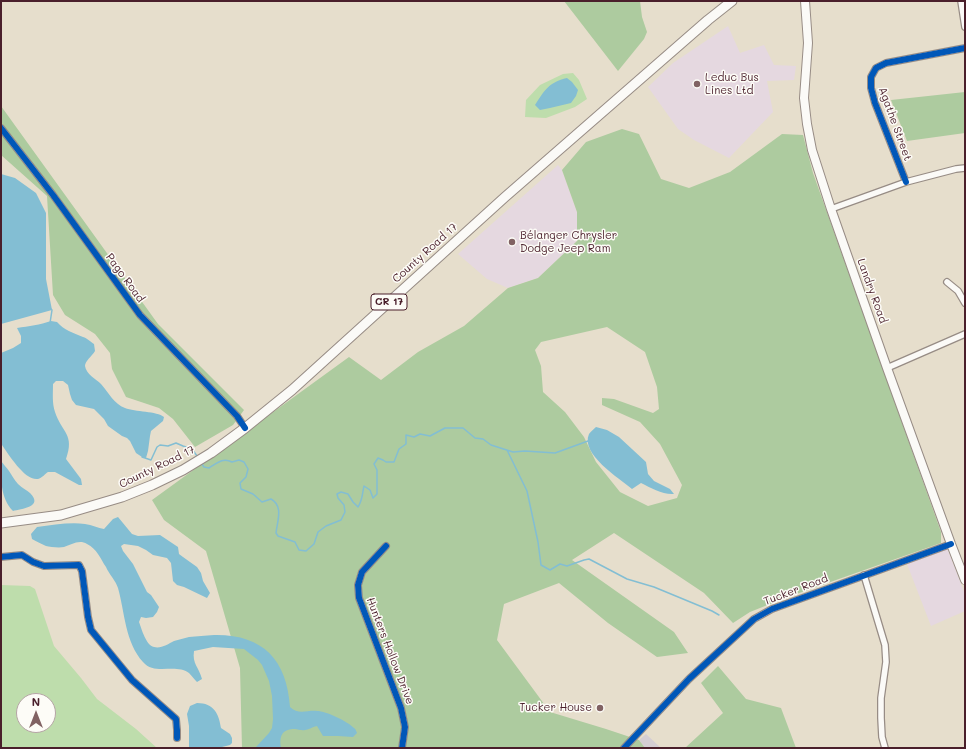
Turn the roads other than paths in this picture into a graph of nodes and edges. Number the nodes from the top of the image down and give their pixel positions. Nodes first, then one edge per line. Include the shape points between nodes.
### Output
1 (732, 1) edge
2 (805, 1) edge
3 (961, 1) edge
4 (965, 27) edge
5 (965, 48) edge
6 (1, 128) edge
7 (965, 168) edge
8 (906, 182) junction
9 (831, 209) junction
10 (947, 282) dead end
11 (965, 303) edge
12 (965, 334) edge
13 (887, 368) junction
14 (245, 428) junction
15 (1, 523) edge
16 (951, 544) junction
17 (386, 546) dead end
18 (1, 557) edge
19 (864, 575) junction
20 (965, 580) edge
21 (177, 738) dead end
22 (402, 748) edge
23 (624, 748) edge
24 (885, 748) edge

1 - 14 main road, County Road 17 / CR 17 via 505,197 292,390
2 - 9 main road, Landry Road via 808,43 804,98 807,124 812,150
3 - 4 street
5 - 8 street, Agathe Street via 886,63 876,68 871,77 871,88 876,103
6 - 14 street, Pago Road via 140,315 237,416
7 - 8 street
8 - 9 street
9 - 13 main road, Landry Road
10 - 11 street via 958,291
12 - 13 street
13 - 16 main road, Landry Road
14 - 15 main road, County Road 17 / CR 17 via 183,470 122,497 61,515
16 - 19 street, Tucker Road
16 - 20 main road, Landry Road
17 - 22 street, Hunters Hollow Drive via 362,572 358,584 359,598 402,708 405,727
18 - 21 street via 22,555 44,566 79,565 91,630 132,680 176,719
19 - 23 street, Tucker Road via 772,609 754,619 689,680
19 - 24 street via 885,645 886,662 880,718

